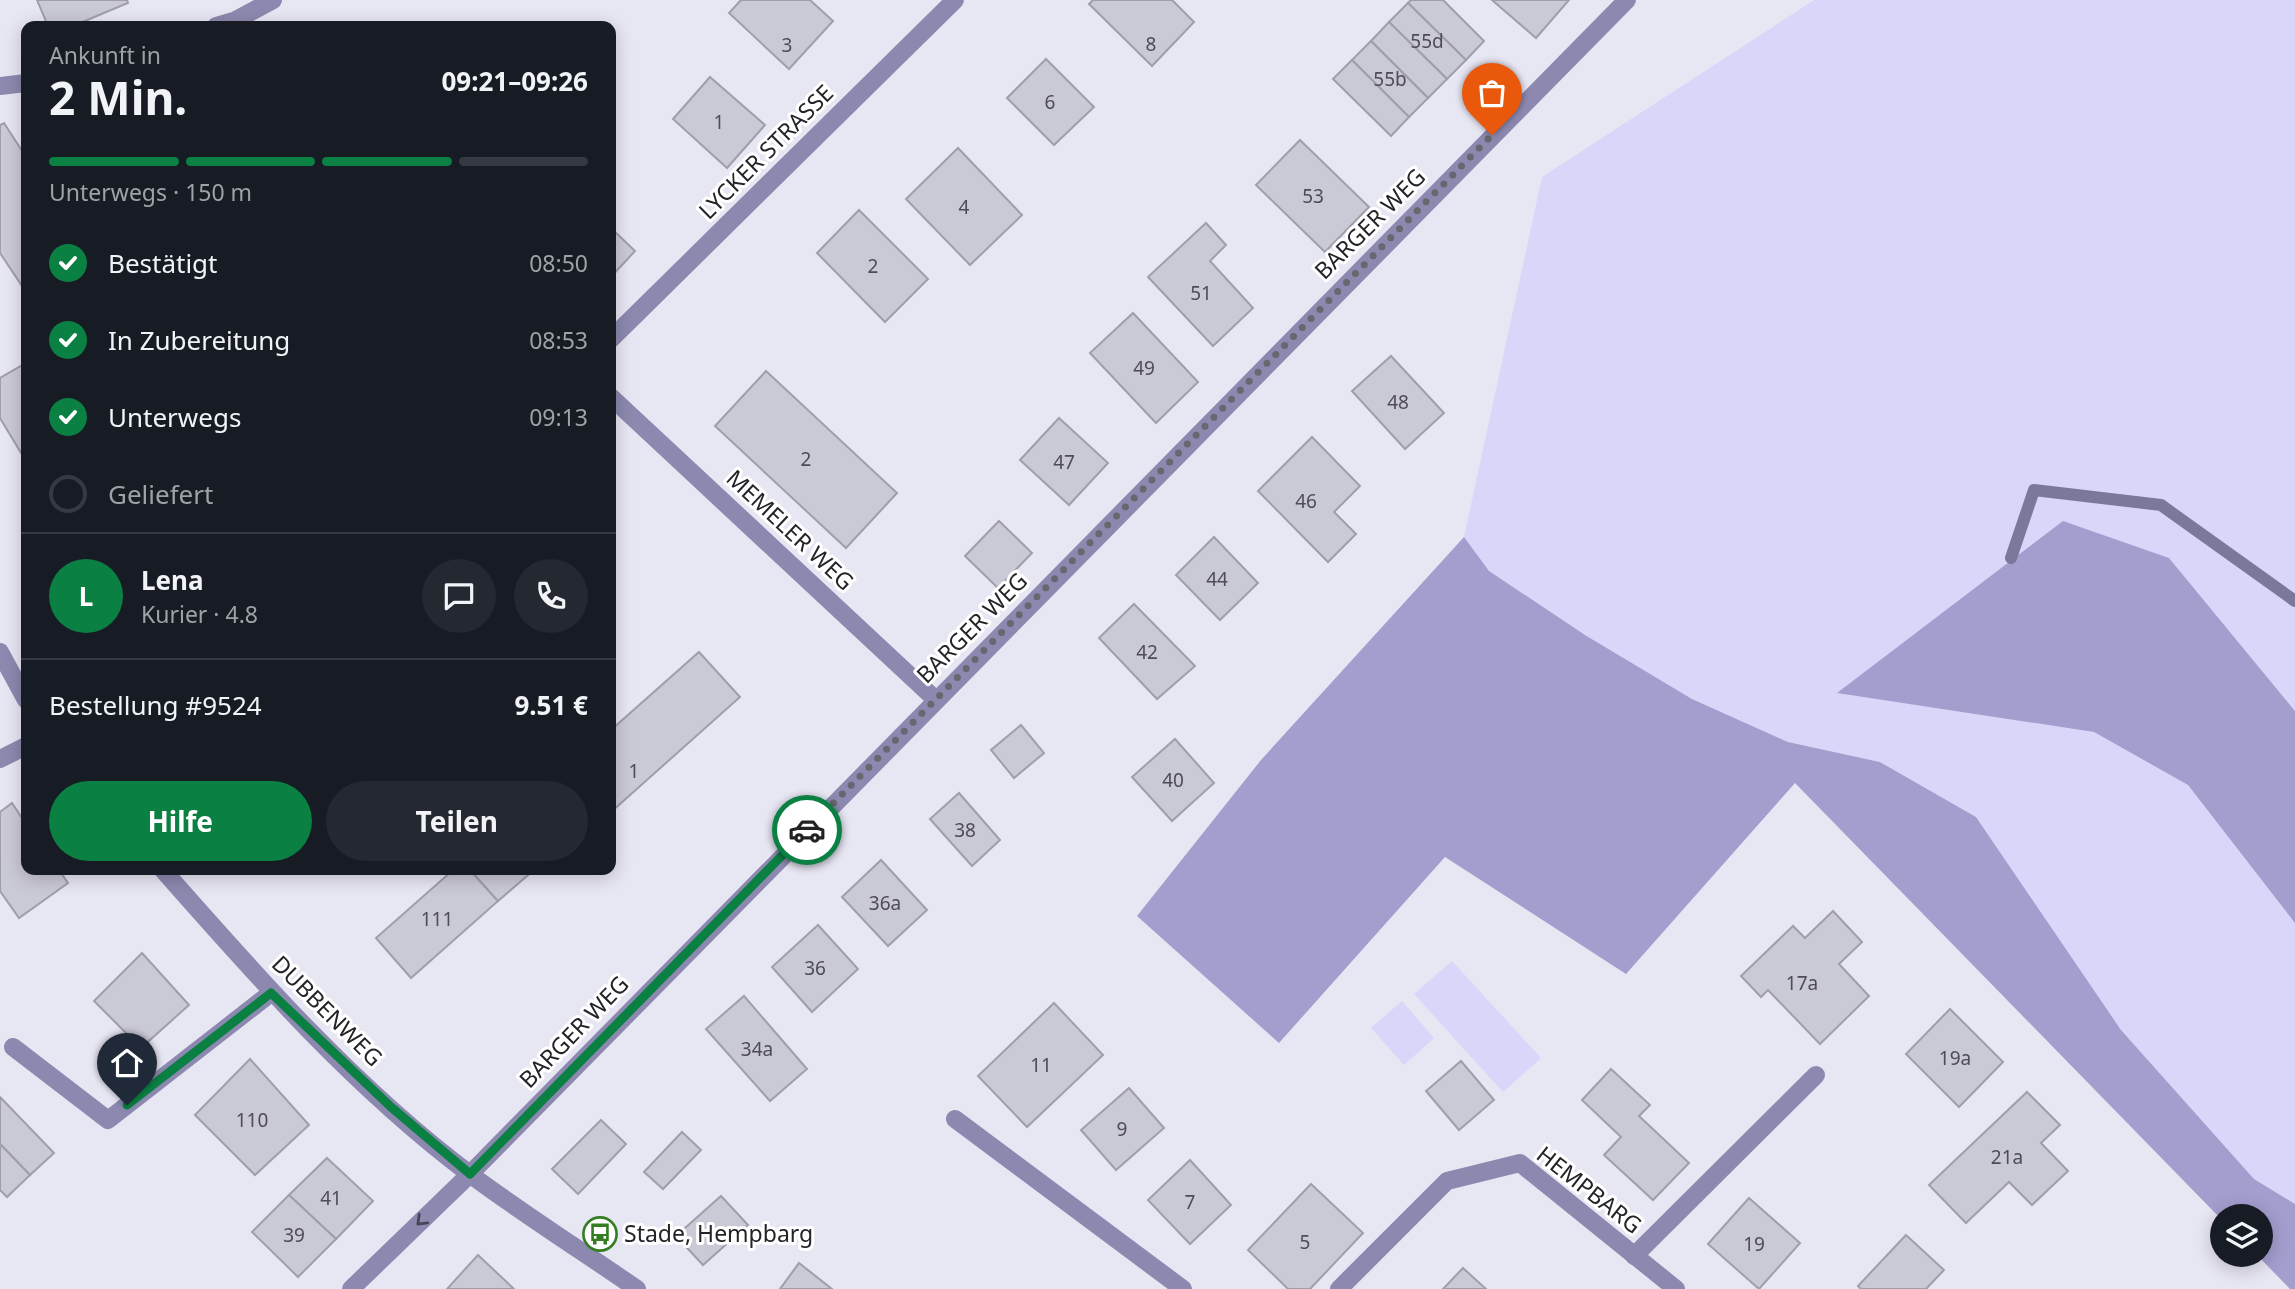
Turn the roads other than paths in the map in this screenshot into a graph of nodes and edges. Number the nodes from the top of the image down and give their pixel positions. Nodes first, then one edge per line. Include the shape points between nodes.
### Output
1 (273, 0) edge
2 (955, 0) edge
3 (1627, 0) edge
4 (242, 21) edge
5 (21, 84) edge
6 (0, 86) edge
7 (616, 334) edge
8 (616, 402) edge
9 (0, 652) edge
10 (21, 691) edge
11 (935, 699) junction
12 (21, 748) edge
13 (0, 759) edge
14 (167, 875) edge
15 (271, 993) junction
16 (13, 1047) dead end
17 (1816, 1075) dead end
18 (955, 1119) dead end
19 (470, 1174) junction
20 (1634, 1256) junction
21 (351, 1289) edge
22 (637, 1289) edge
23 (1183, 1289) edge
24 (1339, 1289) edge
25 (1675, 1289) edge

1 - 4 street
2 - 7 street, LYCKER STRASSE
3 - 11 street, BARGER WEG
5 - 6 street
8 - 11 street, MEMELER WEG
9 - 10 street
11 - 19 street, BARGER WEG
12 - 13 street
14 - 15 street, DUBBENWEG
15 - 16 street via 108,1120
15 - 19 street, DUBBENWEG via 382,1099
17 - 20 street
18 - 23 street
19 -> 21 street, BARGER WEG
19 - 22 street, DUBBENWEG
20 - 24 street, HEMPBARG via 1520,1163 1447,1181
20 - 25 street, HEMPBARG

